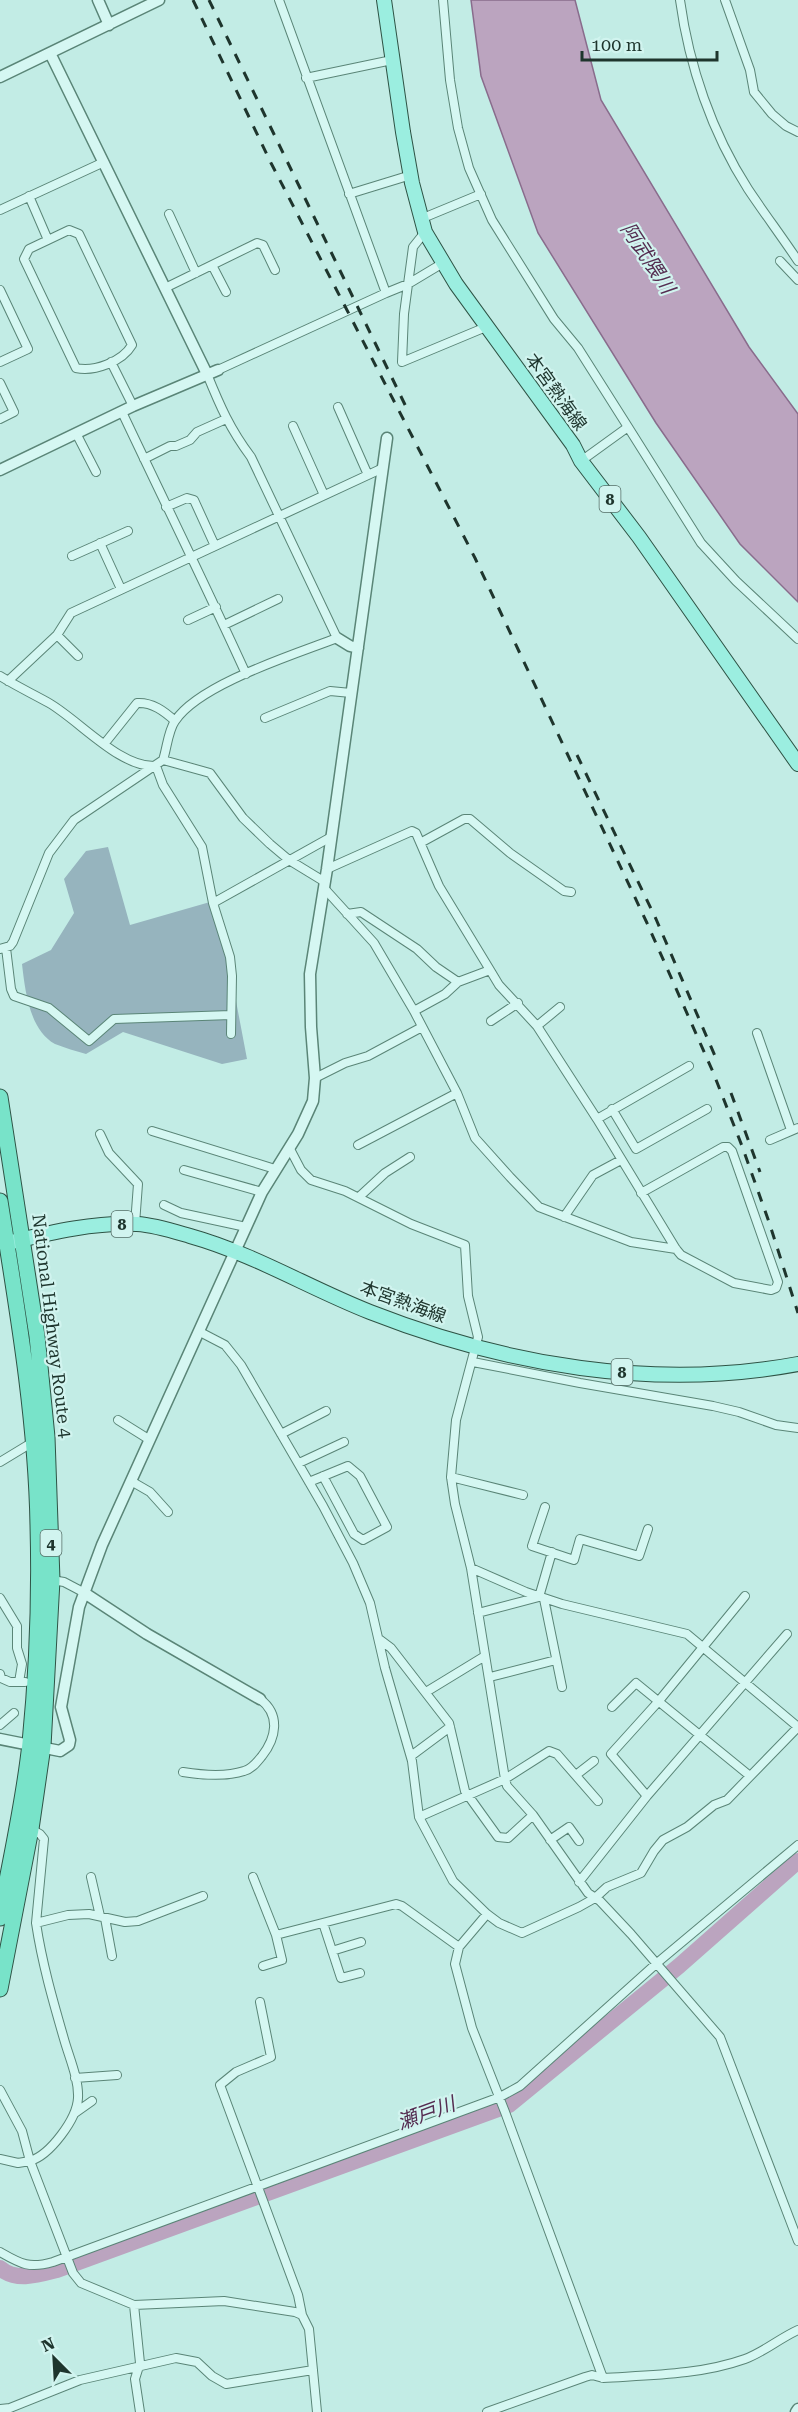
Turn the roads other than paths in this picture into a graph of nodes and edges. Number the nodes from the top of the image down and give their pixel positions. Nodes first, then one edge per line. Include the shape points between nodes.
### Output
1 (98, 0) edge
2 (159, 0) edge
3 (279, 0) edge
4 (384, 0) edge
5 (443, 0) edge
6 (680, 0) edge
7 (725, 0) edge
8 (109, 25) junction
9 (50, 53) junction
10 (392, 60) junction
11 (0, 77) edge
12 (306, 78) junction
13 (798, 132) edge
14 (104, 162) junction
15 (411, 175) junction
16 (349, 194) junction
17 (481, 194) junction
18 (29, 196) junction
19 (0, 210) edge
20 (168, 214) dead end
21 (423, 218) junction
22 (426, 232) junction
23 (48, 240) junction
24 (780, 261) dead end
25 (798, 261) edge
26 (442, 263) junction
27 (212, 265) junction
28 (275, 270) dead end
29 (196, 273) junction
30 (798, 280) edge
31 (408, 284) junction
32 (165, 288) junction
33 (0, 290) edge
34 (226, 292) dead end
35 (386, 293) junction
36 (486, 327) junction
37 (0, 362) edge
38 (111, 362) junction
39 (212, 372) junction
40 (0, 382) edge
41 (133, 406) junction
42 (338, 407) dead end
43 (122, 412) junction
44 (0, 419) edge
45 (226, 419) junction
46 (293, 426) dead end
47 (628, 427) junction
48 (76, 433) junction
49 (387, 438) dead end
50 (144, 459) junction
51 (581, 461) junction
52 (383, 468) junction
53 (0, 470) edge
54 (96, 472) dead end
55 (368, 475) junction
56 (324, 495) junction
57 (166, 507) junction
58 (278, 517) junction
59 (128, 531) dead end
60 (100, 543) junction
61 (215, 546) junction
62 (192, 555) junction
63 (72, 556) dead end
64 (121, 589) junction
65 (278, 599) dead end
66 (216, 607) junction
67 (188, 620) dead end
68 (224, 625) junction
69 (57, 635) junction
70 (337, 638) junction
71 (798, 639) edge
72 (358, 648) junction
73 (78, 656) dead end
74 (246, 674) junction
75 (0, 676) edge
76 (8, 681) junction
77 (351, 693) junction
78 (266, 718) dead end
79 (175, 721) junction
80 (105, 744) junction
81 (160, 763) junction
82 (798, 764) edge
83 (331, 837) junction
84 (422, 842) junction
85 (290, 860) junction
86 (327, 868) junction
87 (325, 885) junction
88 (571, 892) dead end
89 (213, 903) junction
90 (347, 914) junction
91 (3, 949) edge
92 (490, 970) junction
93 (458, 982) junction
94 (518, 1004) junction
95 (560, 1007) dead end
96 (414, 1011) junction
97 (231, 1015) junction
98 (491, 1021) dead end
99 (537, 1026) junction
100 (422, 1027) junction
101 (757, 1033) dead end
102 (231, 1034) dead end
103 (689, 1065) dead end
104 (315, 1077) junction
105 (457, 1093) junction
106 (0, 1097) edge
107 (612, 1109) junction
108 (707, 1109) dead end
109 (597, 1119) junction
110 (795, 1129) edge
111 (152, 1131) dead end
112 (100, 1134) dead end
113 (770, 1140) dead end
114 (358, 1145) dead end
115 (290, 1149) junction
116 (410, 1157) dead end
117 (621, 1160) junction
118 (274, 1169) junction
119 (184, 1170) dead end
120 (262, 1192) junction
121 (640, 1193) junction
122 (359, 1197) junction
123 (0, 1200) edge
124 (164, 1205) dead end
125 (564, 1216) junction
126 (135, 1224) junction
127 (246, 1227) junction
128 (22, 1239) junction
129 (3, 1245) edge
130 (676, 1249) junction
131 (236, 1250) junction
132 (200, 1332) junction
133 (477, 1348) junction
134 (473, 1362) junction
135 (798, 1364) edge
136 (326, 1411) dead end
137 (118, 1420) dead end
138 (798, 1428) edge
139 (281, 1434) junction
140 (150, 1440) junction
141 (33, 1442) junction
142 (344, 1442) dead end
143 (0, 1462) edge
144 (298, 1464) junction
145 (323, 1476) junction
146 (451, 1477) junction
147 (131, 1481) junction
148 (309, 1482) junction
149 (523, 1496) dead end
150 (545, 1507) dead end
151 (168, 1512) dead end
152 (648, 1528) dead end
153 (552, 1552) junction
154 (471, 1568) junction
155 (52, 1580) junction
156 (83, 1592) junction
157 (745, 1596) dead end
158 (0, 1598) edge
159 (542, 1598) junction
160 (478, 1613) junction
161 (787, 1634) dead end
162 (380, 1639) junction
163 (704, 1647) junction
164 (485, 1656) junction
165 (556, 1660) junction
166 (0, 1674) edge
167 (490, 1677) junction
168 (27, 1682) junction
169 (746, 1682) junction
170 (562, 1686) dead end
171 (426, 1692) junction
172 (260, 1699) joint
173 (658, 1702) junction
174 (612, 1707) dead end
175 (14, 1713) dead end
176 (0, 1725) edge
177 (450, 1727) junction
178 (798, 1727) edge
179 (699, 1736) junction
180 (0, 1738) edge
181 (36, 1744) junction
182 (411, 1756) junction
183 (594, 1761) dead end
184 (183, 1772) dead end
185 (576, 1774) junction
186 (750, 1776) junction
187 (505, 1779) junction
188 (466, 1795) junction
189 (648, 1796) junction
190 (598, 1801) dead end
191 (533, 1815) junction
192 (419, 1817) junction
193 (31, 1829) junction
194 (550, 1840) junction
195 (579, 1840) dead end
196 (798, 1845) edge
197 (91, 1877) dead end
198 (253, 1877) dead end
199 (579, 1882) junction
200 (203, 1896) dead end
201 (595, 1898) junction
202 (487, 1914) junction
203 (103, 1917) junction
204 (0, 1918) edge
205 (36, 1923) junction
206 (323, 1923) junction
207 (276, 1935) junction
208 (361, 1942) dead end
209 (459, 1947) junction
210 (332, 1951) junction
211 (112, 1956) dead end
212 (263, 1966) dead end
213 (658, 1966) junction
214 (360, 1973) dead end
215 (0, 1989) edge
216 (260, 2002) dead end
217 (117, 2075) dead end
218 (75, 2078) junction
219 (0, 2090) edge
220 (500, 2098) junction
221 (92, 2101) dead end
222 (75, 2113) junction
223 (0, 2159) edge
224 (30, 2161) junction
225 (258, 2188) junction
226 (798, 2241) edge
227 (0, 2252) edge
228 (67, 2259) junction
229 (134, 2305) junction
230 (302, 2315) junction
231 (798, 2330) edge
232 (138, 2367) junction
233 (313, 2370) junction
234 (603, 2378) junction
235 (511, 2408) edge
236 (0, 2409) edge
237 (140, 2412) edge
238 (317, 2412) edge
239 (487, 2412) edge

1 - 8 street
2 - 8 street
3 - 12 street
4 - 10 main road, 本宮熱海線 / 8
5 - 17 street via 458,128
6 - 25 street via 696,74 717,129 747,188
7 - 13 street via 754,92 772,114
8 - 9 street
9 - 11 street
9 - 14 street
10 - 12 street
10 - 15 main road, 本宮熱海線 / 8
12 - 16 street
14 - 18 street
14 - 32 street
15 - 16 street
15 - 21 main road, 本宮熱海線 / 8
16 - 35 street
17 - 21 street
17 - 47 street via 492,220 554,319 578,348
18 - 19 street
18 - 23 street
20 - 29 street
21 - 22 main road, 本宮熱海線 / 8
22 - 26 main road, 本宮熱海線 / 8
22 - 31 street via 413,247
23 - 38 street via 69,230 79,234 132,345 127,354
23 - 38 street via 29,249 24,259 76,368 89,371
24 - 30 street
26 - 31 street
26 - 36 main road, 本宮熱海線 / 8
27 - 28 street via 257,243 263,245
27 - 29 street
27 - 34 street
29 - 32 street
31 - 35 street
31 - 36 street via 402,362
32 - 39 street
33 - 37 street via 28,349
35 - 39 street
36 - 51 main road, 本宮熱海線 / 8
38 - 41 street
39 - 41 street
39 - 45 street
40 - 44 street via 14,412
41 - 43 street
42 - 55 street
43 - 48 street
43 - 50 street
45 - 50 street via 197,432 190,440
45 - 58 street via 251,457
46 - 56 street
47 - 51 street
47 - 71 street via 701,543
48 - 53 street
48 - 54 street
49 - 52 street
50 - 57 street
51 - 82 main road, 本宮熱海線 / 8
52 - 55 street
52 - 72 street
55 - 56 street
56 - 58 street
57 - 61 street via 192,499
57 - 62 street
58 - 61 street
58 - 70 street
59 - 60 street
60 - 63 street
60 - 64 street
61 - 62 street
62 - 64 street
62 - 66 street
64 - 69 street via 71,613
65 - 68 street
66 - 67 street
66 - 68 street
68 - 74 street
69 - 73 street
69 - 76 street
70 - 72 street
70 - 74 street
72 - 77 street
74 - 79 street via 214,689
75 - 76 street
76 - 80 street via 49,703
77 - 78 street via 330,691
77 - 83 street
79 - 80 street via 160,709 137,703
79 - 81 street
80 - 81 street via 136,764
81 - 85 street via 210,773 243,818
81 - 89 street via 163,785 202,847
81 - 91 street via 74,820 49,853 16,937
83 - 85 street
83 - 86 street
84 - 86 street via 412,831
84 - 88 street via 470,819 510,853
84 - 92 street via 439,885
85 - 87 street
85 - 89 street
86 - 87 street
87 - 90 street
87 - 104 street via 310,974
89 - 97 street via 230,957
90 - 93 street via 361,912
90 - 96 street via 374,943
91 - 97 street via 14,996 49,1008 89,1041 114,1019
92 - 93 street
92 - 94 street
93 - 96 street
94 - 98 street
94 - 99 street
95 - 99 street
96 - 100 street
97 - 102 street
99 - 109 street
100 - 104 street via 368,1056
100 - 105 street
101 - 110 street
103 - 107 street
104 - 115 street via 311,1109
105 - 114 street
105 - 125 street via 482,1148 539,1207
106 - 128 highway, National Highway Route 4 / 4
107 - 108 street via 636,1149
107 - 109 street
109 - 117 street
110 - 113 street
111 - 118 street
112 - 126 street via 109,1153 138,1184
115 - 118 street
115 - 122 street via 306,1177
116 - 122 street
117 - 121 street
117 - 125 street via 593,1175
118 - 120 street
119 - 120 street
120 - 127 street
121 - 130 street
121 - 130 street via 728,1147 755,1212 777,1286 771,1290 734,1283
122 - 133 street via 411,1224 465,1245
123 - 129 highway, National Highway Route 4 / 4
124 - 127 street via 181,1213
125 - 130 street via 631,1242
126 - 128 main road, 本宮熱海線 / 8 via 96,1225
126 - 131 main road, 本宮熱海線 / 8 via 159,1227
127 - 131 street
128 - 129 main road, 本宮熱海線 / 8
128 - 155 highway, National Highway Route 4 / 4 via 47,1437
129 - 141 highway, National Highway Route 4 / 4
131 - 132 street
131 - 133 main road, 本宮熱海線 / 8 via 370,1312
132 - 139 street via 225,1345 236,1358
132 - 140 street
133 - 134 street
133 - 135 main road, 本宮熱海線 / 8 via 607,1371 690,1375
134 - 138 street via 713,1406
134 - 146 street via 456,1420
136 - 139 street
137 - 140 street
139 - 144 street
140 - 147 street
141 - 143 street
141 - 168 highway, National Highway Route 4 / 4 via 38,1524
142 - 144 street
144 - 148 street
145 - 145 street via 348,1466 360,1476 387,1527 363,1540 354,1534
145 - 148 street
146 - 149 street
146 - 154 street
147 - 151 street via 150,1492
147 - 156 street
148 - 162 street via 353,1563
150 - 153 street via 532,1546
152 - 153 street via 639,1556 580,1539 574,1560
153 - 159 street
154 - 159 street
154 - 160 street
155 - 156 street
155 - 181 highway, National Highway Route 4 / 4
156 - 172 street
156 - 181 street via 61,1707 70,1743 60,1751
157 - 163 street
158 - 168 street via 17,1626 17,1648
159 - 160 street
159 - 163 street via 687,1634
159 - 165 street
160 - 164 street
161 - 169 street
162 - 171 street
162 - 182 street
163 - 169 street
163 - 173 street
164 - 167 street
164 - 171 street
165 - 167 street
165 - 170 street
166 - 168 street via 10,1682
167 - 187 street
168 - 181 highway, National Highway Route 4 / 4
169 - 178 street
169 - 179 street
171 - 177 street
172 - 184 street via 270,1708 275,1732 272,1743 256,1763 245,1771 227,1774
173 - 174 street via 636,1683
173 - 179 street
173 - 189 street via 611,1754
175 - 176 street
177 - 182 street
177 - 188 street
178 - 186 street
179 - 186 street
179 - 189 street
180 - 181 street
181 - 193 highway, National Highway Route 4 / 4
181 - 204 highway, National Highway Route 4 / 4
182 - 192 street
183 - 185 street
185 - 187 street via 557,1754 549,1752
185 - 190 street
186 - 201 street via 728,1800 714,1805 663,1840 641,1873 607,1887
187 - 188 street
187 - 191 street
188 - 191 street via 498,1837 508,1838
188 - 192 street
189 - 199 street
191 - 194 street
192 - 202 street via 453,1881
193 - 205 street via 44,1839
193 - 215 highway, National Highway Route 4 / 4
194 - 195 street via 569,1827
194 - 199 street
196 - 213 street
197 - 203 street
198 - 207 street
199 - 201 street
200 - 203 street via 138,1921
201 - 202 street via 522,1933
201 - 213 street
202 - 209 street
203 - 205 street via 68,1915
203 - 211 street
205 - 218 street via 49,1987
206 - 207 street
206 - 209 street via 396,1904
206 - 210 street
207 - 212 street via 282,1960
208 - 210 street
209 - 220 street via 456,1970 472,2028
210 - 214 street via 341,1978
213 - 220 street via 520,2086
213 - 226 street via 720,2037
216 - 225 street via 272,2057 236,2072 220,2085
217 - 218 street
218 - 222 street
219 - 224 street via 22,2131
220 - 225 street
220 - 234 street
221 - 222 street
222 - 224 street via 47,2151
223 - 224 street
224 - 228 street
225 - 228 street
225 - 230 street
227 - 228 street via 32,2266
228 - 229 street via 81,2283
229 - 230 street via 224,2301
229 - 232 street
230 - 233 street via 309,2329
231 - 234 street via 748,2358 729,2364 680,2373
232 - 233 street via 176,2358 190,2359 226,2384
232 - 236 street via 80,2380
232 - 237 street via 135,2379
233 - 238 street
234 - 235 street via 585,2377
235 - 239 street

